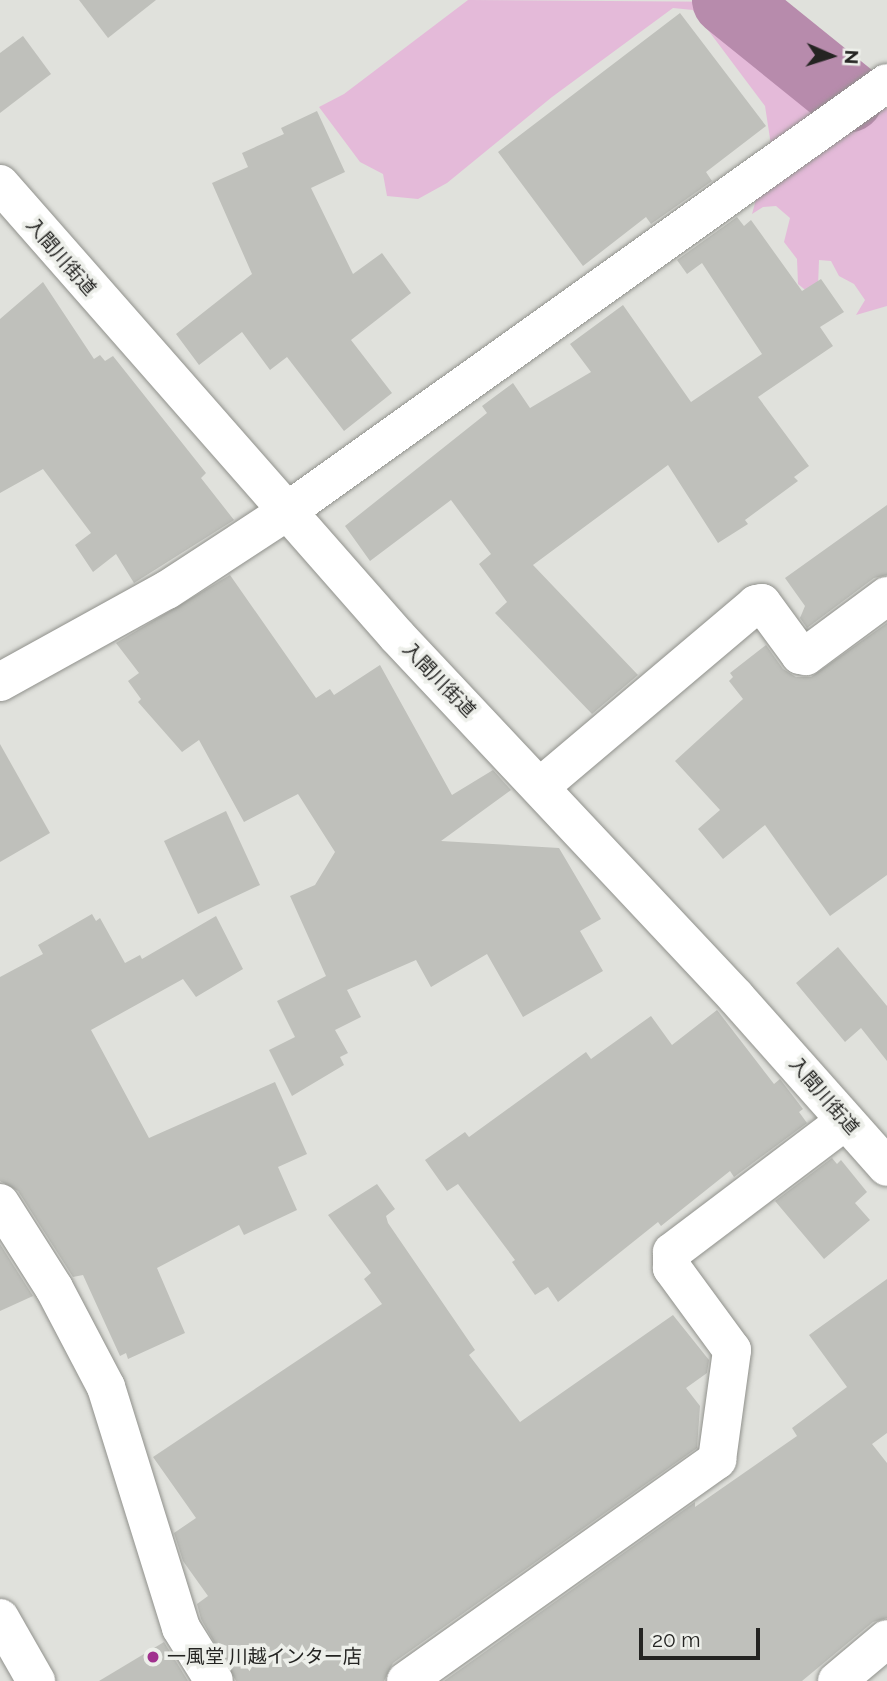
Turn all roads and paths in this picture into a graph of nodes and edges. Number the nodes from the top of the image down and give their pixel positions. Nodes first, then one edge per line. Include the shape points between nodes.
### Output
1 (887, 83) edge
2 (0, 184) edge
3 (286, 512) junction
4 (887, 596) edge
5 (0, 682) edge
6 (541, 786) junction
7 (845, 1121) junction
8 (887, 1167) edge
9 (0, 1203) edge
10 (0, 1618) edge
11 (887, 1639) edge
12 (36, 1681) edge
13 (214, 1681) edge
14 (406, 1681) edge
15 (837, 1681) edge

1 - 3 main road
2 - 3 main road, 入間川街道
3 - 5 main road via 167,590
3 - 6 main road, 入間川街道
4 - 6 main road via 806,656 800,655 762,603 756,604
6 - 7 main road, 入間川街道
7 - 8 main road, 入間川街道
7 - 14 main road via 673,1252 672,1268 732,1350 717,1460
9 - 13 main road via 54,1288 106,1387 181,1628
10 - 12 main road
11 - 15 main road

